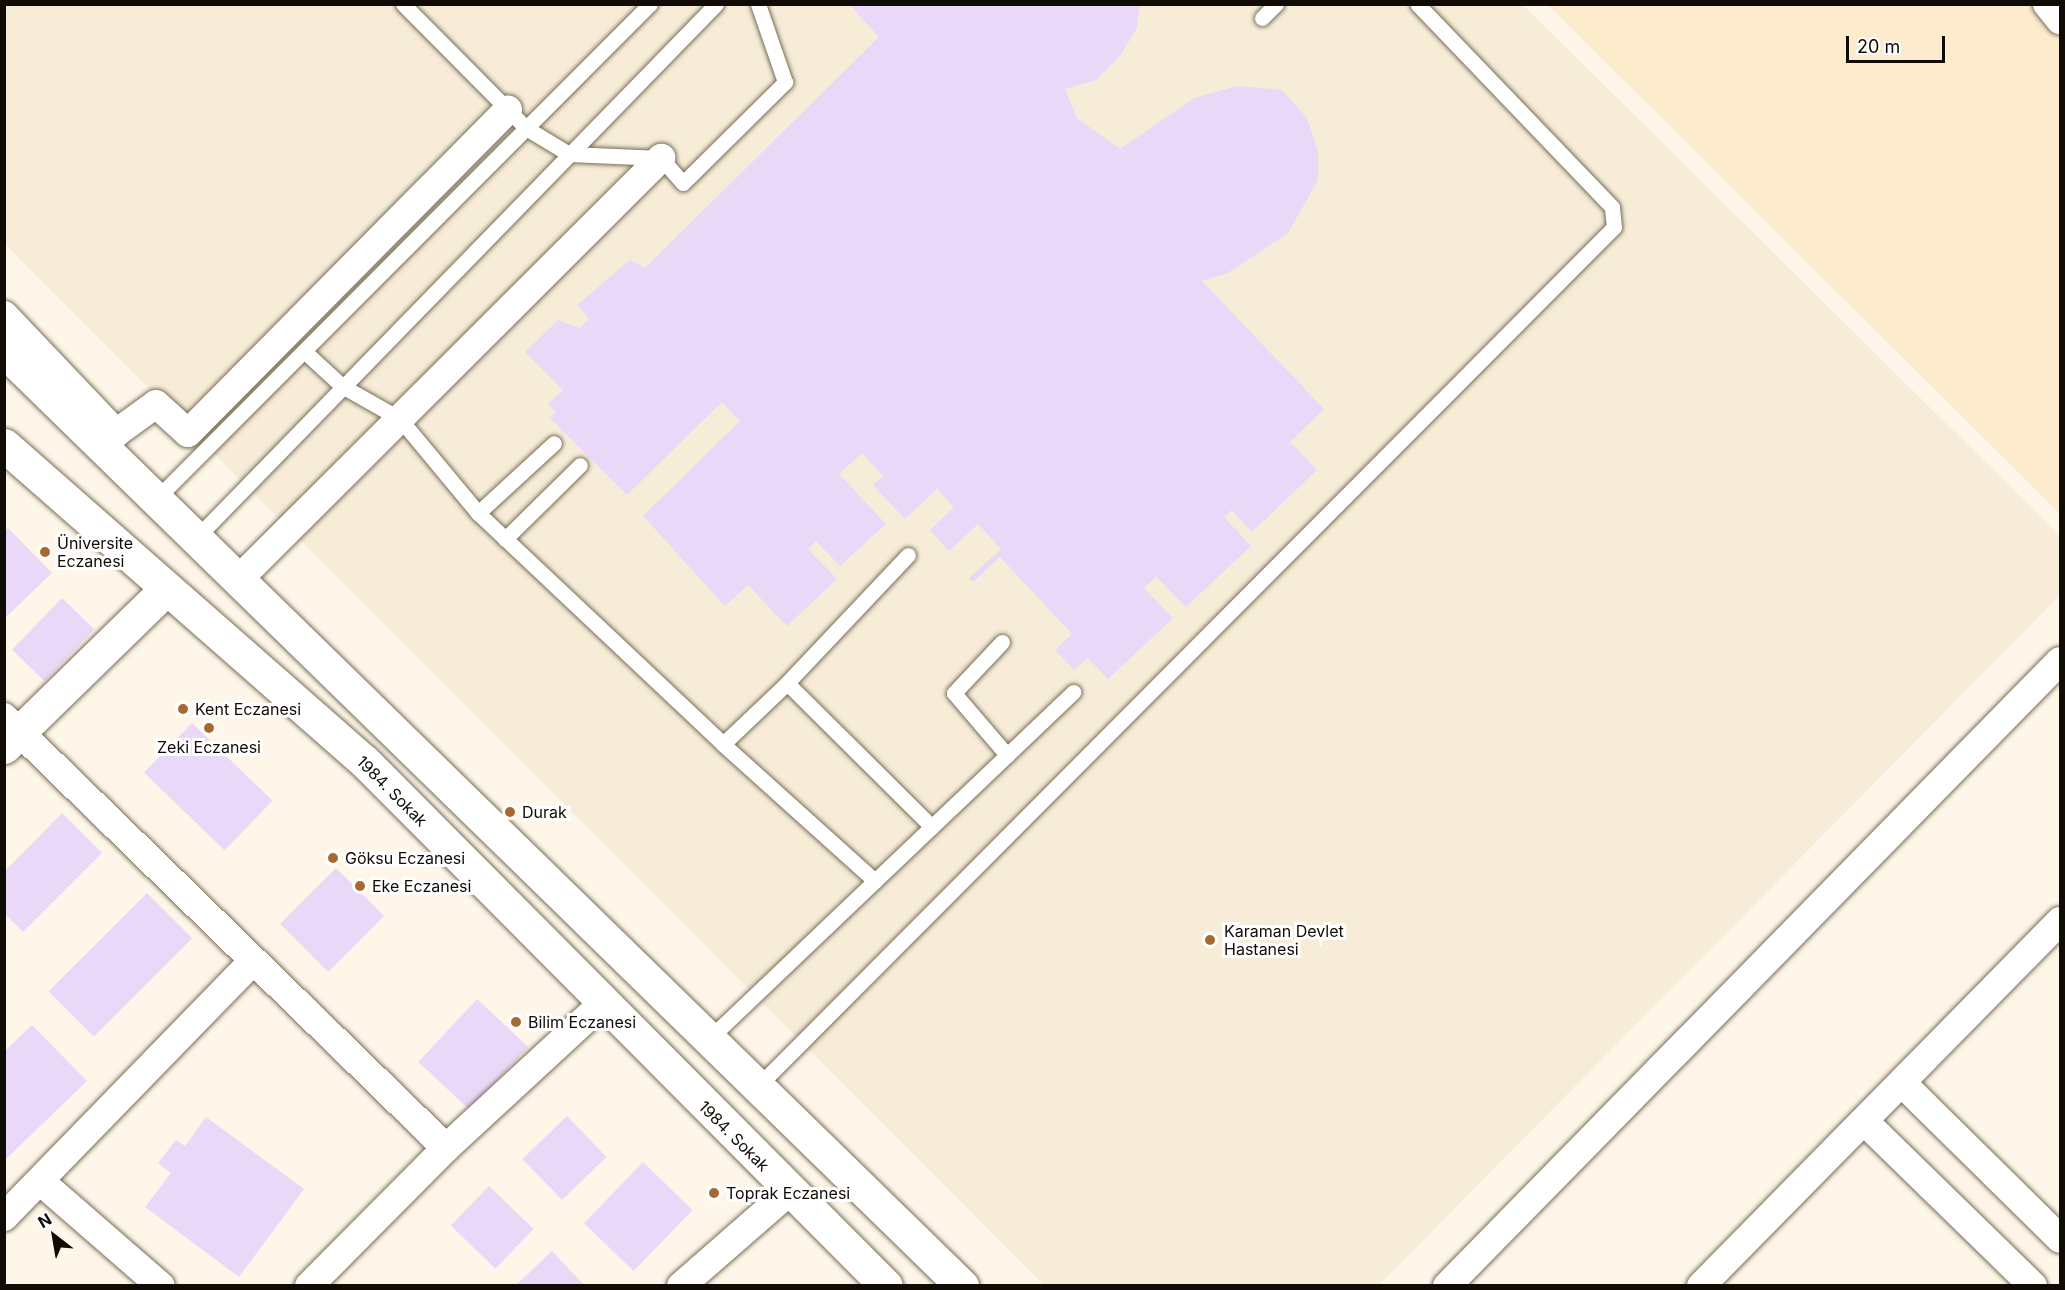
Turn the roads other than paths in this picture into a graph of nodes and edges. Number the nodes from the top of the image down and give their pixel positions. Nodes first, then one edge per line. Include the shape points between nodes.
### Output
1 (403, 4) edge
2 (650, 4) edge
3 (716, 4) edge
4 (758, 4) edge
5 (1276, 4) edge
6 (1417, 4) edge
7 (2047, 4) edge
8 (1262, 18) dead end
9 (2061, 20) edge
10 (517, 119) junction
11 (569, 154) junction
12 (661, 158) junction
13 (4, 315) edge
14 (4, 351) edge
15 (304, 351) junction
16 (342, 386) junction
17 (400, 419) junction
18 (554, 443) dead end
19 (4, 445) edge
20 (580, 465) dead end
21 (156, 499) junction
22 (478, 513) junction
23 (196, 537) junction
24 (505, 539) junction
25 (908, 555) dead end
26 (238, 580) junction
27 (165, 590) junction
28 (1002, 642) dead end
29 (2061, 661) edge
30 (787, 683) junction
31 (1073, 692) dead end
32 (10, 732) edge
33 (723, 744) junction
34 (1007, 755) junction
35 (932, 826) junction
36 (875, 881) junction
37 (2061, 921) edge
38 (251, 963) junction
39 (602, 1004) junction
40 (712, 1036) junction
41 (1902, 1083) junction
42 (759, 1084) junction
43 (1864, 1121) junction
44 (446, 1148) junction
45 (39, 1181) junction
46 (790, 1191) junction
47 (4, 1217) edge
48 (2061, 1239) edge
49 (161, 1286) edge
50 (309, 1286) edge
51 (681, 1286) edge
52 (886, 1286) edge
53 (962, 1286) edge
54 (1447, 1286) edge
55 (1701, 1286) edge
56 (2033, 1286) edge

1 - 10 lane
2 - 10 lane
3 - 11 lane
4 - 12 lane via 785,82 683,183
5 - 8 lane
6 - 42 lane via 1605,199 1614,227
7 - 9 street
10 - 11 lane
10 - 13 street via 188,433 156,404 116,433
10 - 15 lane
11 - 12 lane
11 - 16 lane
12 - 17 street
14 - 21 main road
15 - 16 lane
15 - 21 lane
16 - 17 lane
16 - 23 lane
17 - 22 lane
17 - 26 street
18 - 22 lane
19 - 27 main road, 1984. Sokak
20 - 24 lane
21 - 23 main road
22 - 24 lane
23 - 26 main road
24 - 33 lane
25 - 30 lane
26 - 40 main road
27 - 32 main road
27 - 39 main road, 1984. Sokak via 363,761
28 - 34 lane via 954,693
29 - 54 street
30 - 33 lane
30 - 35 lane
31 - 34 lane
32 - 38 street
33 - 36 lane
34 - 35 lane
35 - 36 lane
36 - 40 lane
37 - 41 street
38 - 44 street
38 - 45 street
39 - 44 street
39 - 46 main road, 1984. Sokak
40 - 42 main road
41 - 43 street
41 - 48 street
42 - 53 main road
43 - 55 street
43 - 56 street
44 - 50 street
45 - 47 street
45 - 49 street
46 - 51 street
46 - 52 main road, 1984. Sokak

